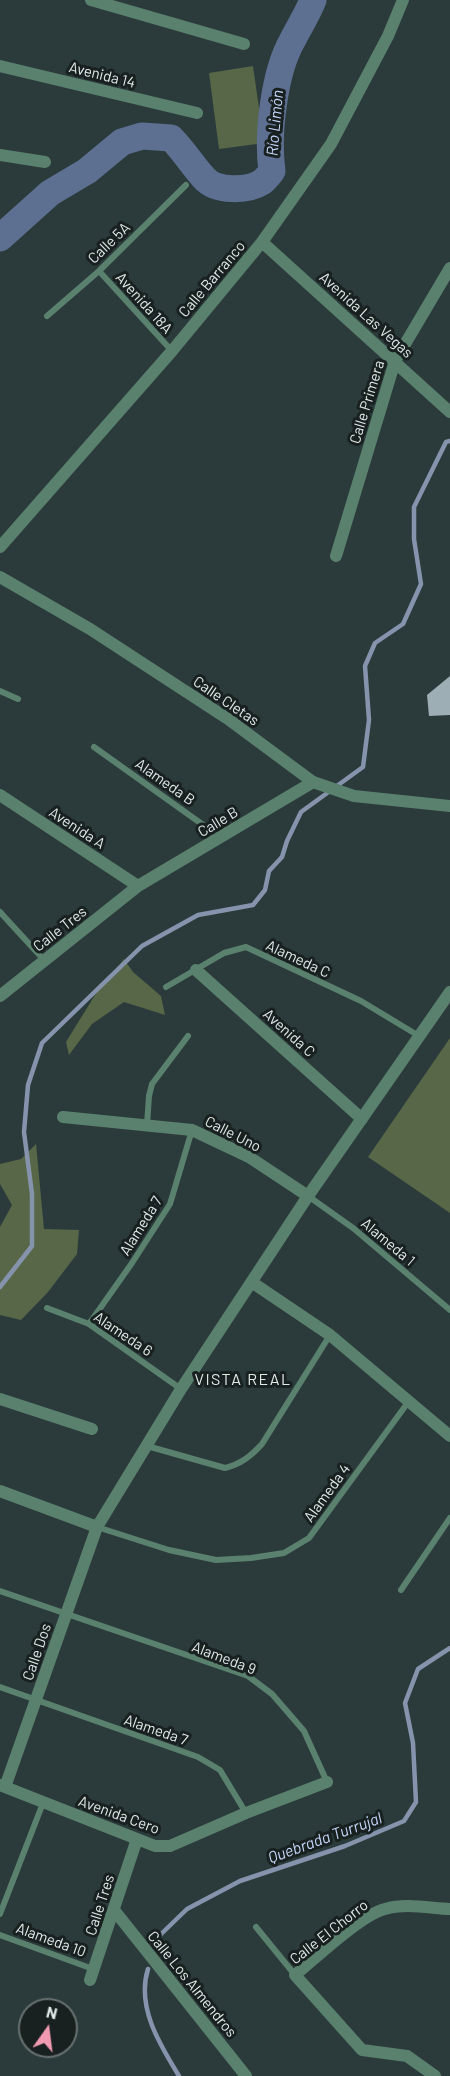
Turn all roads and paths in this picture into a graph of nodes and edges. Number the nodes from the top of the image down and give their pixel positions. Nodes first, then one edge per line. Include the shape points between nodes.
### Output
1 (91, 0) edge
2 (403, 0) edge
3 (244, 44) dead end
4 (0, 66) edge
5 (197, 113) dead end
6 (0, 155) edge
7 (45, 162) dead end
8 (186, 185) dead end
9 (262, 242) junction
10 (450, 268) edge
11 (99, 271) junction
12 (47, 316) dead end
13 (172, 351) junction
14 (395, 361) junction
15 (450, 412) edge
16 (0, 548) edge
17 (336, 556) dead end
18 (0, 577) edge
19 (0, 691) edge
20 (18, 699) dead end
21 (94, 747) dead end
22 (313, 782) junction
23 (0, 795) edge
24 (450, 806) edge
25 (222, 838) junction
26 (138, 886) junction
27 (0, 912) edge
28 (44, 960) junction
29 (196, 970) junction
30 (166, 987) dead end
31 (450, 992) edge
32 (0, 996) edge
33 (188, 1036) dead end
34 (419, 1036) junction
35 (63, 1117) dead end
36 (362, 1119) junction
37 (147, 1125) junction
38 (192, 1130) junction
39 (308, 1196) junction
40 (253, 1282) junction
41 (47, 1308) dead end
42 (450, 1310) edge
43 (89, 1324) junction
44 (330, 1335) junction
45 (181, 1389) junction
46 (0, 1399) edge
47 (409, 1400) junction
48 (92, 1429) dead end
49 (450, 1436) edge
50 (147, 1446) junction
51 (0, 1491) edge
52 (450, 1518) edge
53 (97, 1527) junction
54 (401, 1590) dead end
55 (0, 1591) edge
56 (66, 1614) junction
57 (0, 1687) edge
58 (36, 1700) junction
59 (327, 1782) joint
60 (2, 1786) edge
61 (43, 1803) junction
62 (246, 1813) junction
63 (137, 1839) junction
64 (114, 1910) junction
65 (450, 1910) edge
66 (0, 1914) edge
67 (256, 1927) dead end
68 (0, 1935) edge
69 (92, 1974) joint
70 (295, 1975) junction
71 (246, 2076) edge
72 (435, 2076) edge

1 - 3 street
2 - 9 street, Calle Barranco via 331,144
4 - 5 street, Avenida 14
6 - 7 street
8 - 11 lane, Calle 5A
9 - 13 street, Calle Barranco
9 - 14 street, Avenida Las Vegas
10 - 14 street, Calle Primera
11 - 12 lane, Calle 5A
11 - 13 lane, Avenida 18A
13 - 16 street, Calle Barranco
14 - 15 street, Avenida Las Vegas
14 - 17 street, Calle Primera
18 - 22 street, Calle Cletas via 90,629 228,719
19 - 20 lane
21 - 25 lane, Alameda B
22 - 24 street, Calle Cletas via 354,796
22 - 25 street, Calle B
23 - 26 street, Avenida A
25 - 26 street, Calle B
26 - 28 street, Calle Tres
27 - 28 lane
28 - 32 street, Calle Tres
29 - 30 lane, Alameda C
29 - 34 lane, Alameda C via 224,953 246,947 361,1001
29 - 36 street, Avenida C
31 - 34 street, Calle Dos
33 - 37 lane via 152,1084
34 - 36 street, Calle Dos
35 - 37 street, Calle Uno
36 - 39 street, Calle Dos
37 - 38 street, Calle Uno
38 - 39 street, Calle Uno via 249,1157
38 - 43 lane, Alameda 7 via 170,1204
39 - 40 street, Calle Dos
39 - 42 lane, Alameda 1 via 353,1228
40 - 44 street
40 - 45 street, Calle Dos
41 - 43 lane, Alameda 6
43 - 45 lane, Alameda 6
44 - 47 street
44 - 50 lane via 251,1456 225,1468
45 - 50 street, Calle Dos
46 - 48 street
47 - 49 street
47 - 53 lane, Alameda 4 via 309,1538 284,1552 216,1560 168,1550
50 - 53 street, Calle Dos
51 - 53 street
52 - 54 lane
53 - 56 street, Calle Dos
55 - 56 lane, Alameda 9
56 - 58 street, Calle Dos
56 - 59 lane, Alameda 9 via 248,1676 272,1694 304,1731
57 - 58 lane
58 - 60 street, Calle Dos
58 - 62 lane, Alameda 7 via 198,1757 220,1770
59 - 62 street, Avenida Cero
60 - 61 street, Avenida Cero
61 - 63 street, Avenida Cero
61 - 66 lane
62 - 63 street, Avenida Cero via 170,1846 155,1846
63 - 64 street, Calle Tres
64 - 69 street, Calle Tres
64 - 71 street, Calle Los Almendros
65 - 70 street, Calle El Chorro via 399,1906 369,1915
67 - 70 lane
68 - 69 lane, Alameda 10
70 - 72 street, Calle El Chorro via 362,2050 407,2056

